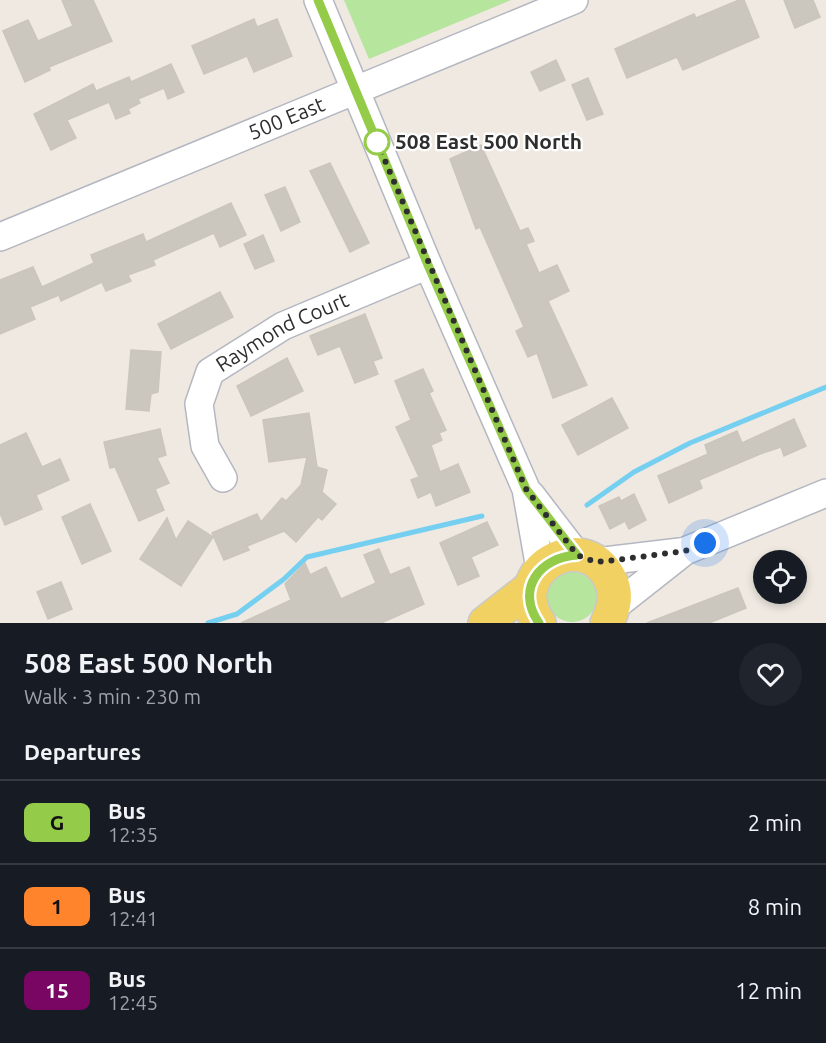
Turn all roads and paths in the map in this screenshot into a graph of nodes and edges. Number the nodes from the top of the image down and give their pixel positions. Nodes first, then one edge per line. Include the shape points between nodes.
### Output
1 (318, 0) edge
2 (574, 0) edge
3 (356, 91) junction
4 (0, 237) edge
5 (428, 265) junction
6 (223, 478) dead end
7 (526, 489) junction
8 (826, 493) edge
9 (685, 551) junction
10 (586, 558) junction
11 (536, 578) junction
12 (610, 615) edge
13 (485, 623) edge
14 (539, 623) edge

1 - 3 street
2 - 3 street, 500 East
3 - 4 street, 500 East
3 - 5 street
5 - 6 street, Raymond Court via 283,326 210,372 199,404 205,446
5 - 7 street
7 - 10 street
7 - 11 street
8 - 9 street
9 - 10 street
9 - 12 street
10 - 11 main road via 561,556
10 - 12 main road via 607,572 614,587
11 - 13 main road
11 - 14 main road via 530,603

